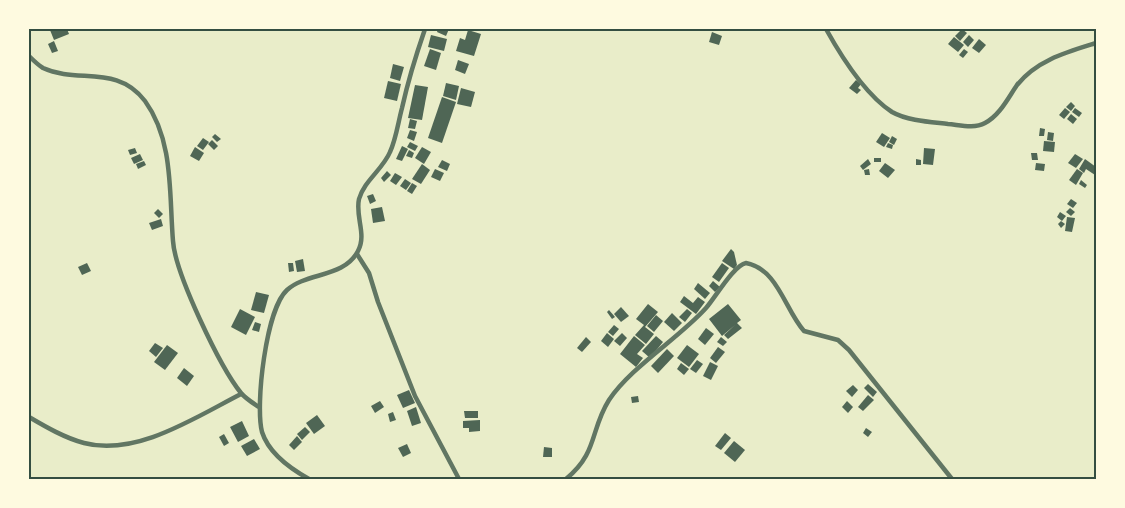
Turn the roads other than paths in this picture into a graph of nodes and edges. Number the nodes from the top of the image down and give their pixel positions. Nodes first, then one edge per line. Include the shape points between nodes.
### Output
1 (425, 29) edge
2 (826, 29) edge
3 (1096, 43) edge
4 (29, 56) edge
5 (357, 254) junction
6 (241, 394) junction
7 (259, 407) junction
8 (29, 417) edge
9 (309, 479) edge
10 (459, 479) edge
11 (566, 479) edge
12 (952, 479) edge

1 - 5 street via 390,154 359,199 362,244
2 - 3 street via 864,84 893,112 905,117 972,127 985,123 1018,84 1051,58
4 - 6 street via 56,73 105,76 125,84 144,100 157,119 166,148 173,243 182,274 197,312
5 - 7 street via 332,272 286,290 275,306 269,324
5 - 10 street via 369,273 416,396
6 - 7 street
6 - 8 street via 137,443 84,443
7 - 9 street via 262,433 275,454 292,470
11 - 12 street via 588,457 604,411 617,391 695,320 736,269 746,263 758,267 776,285 804,330 838,340 849,350

